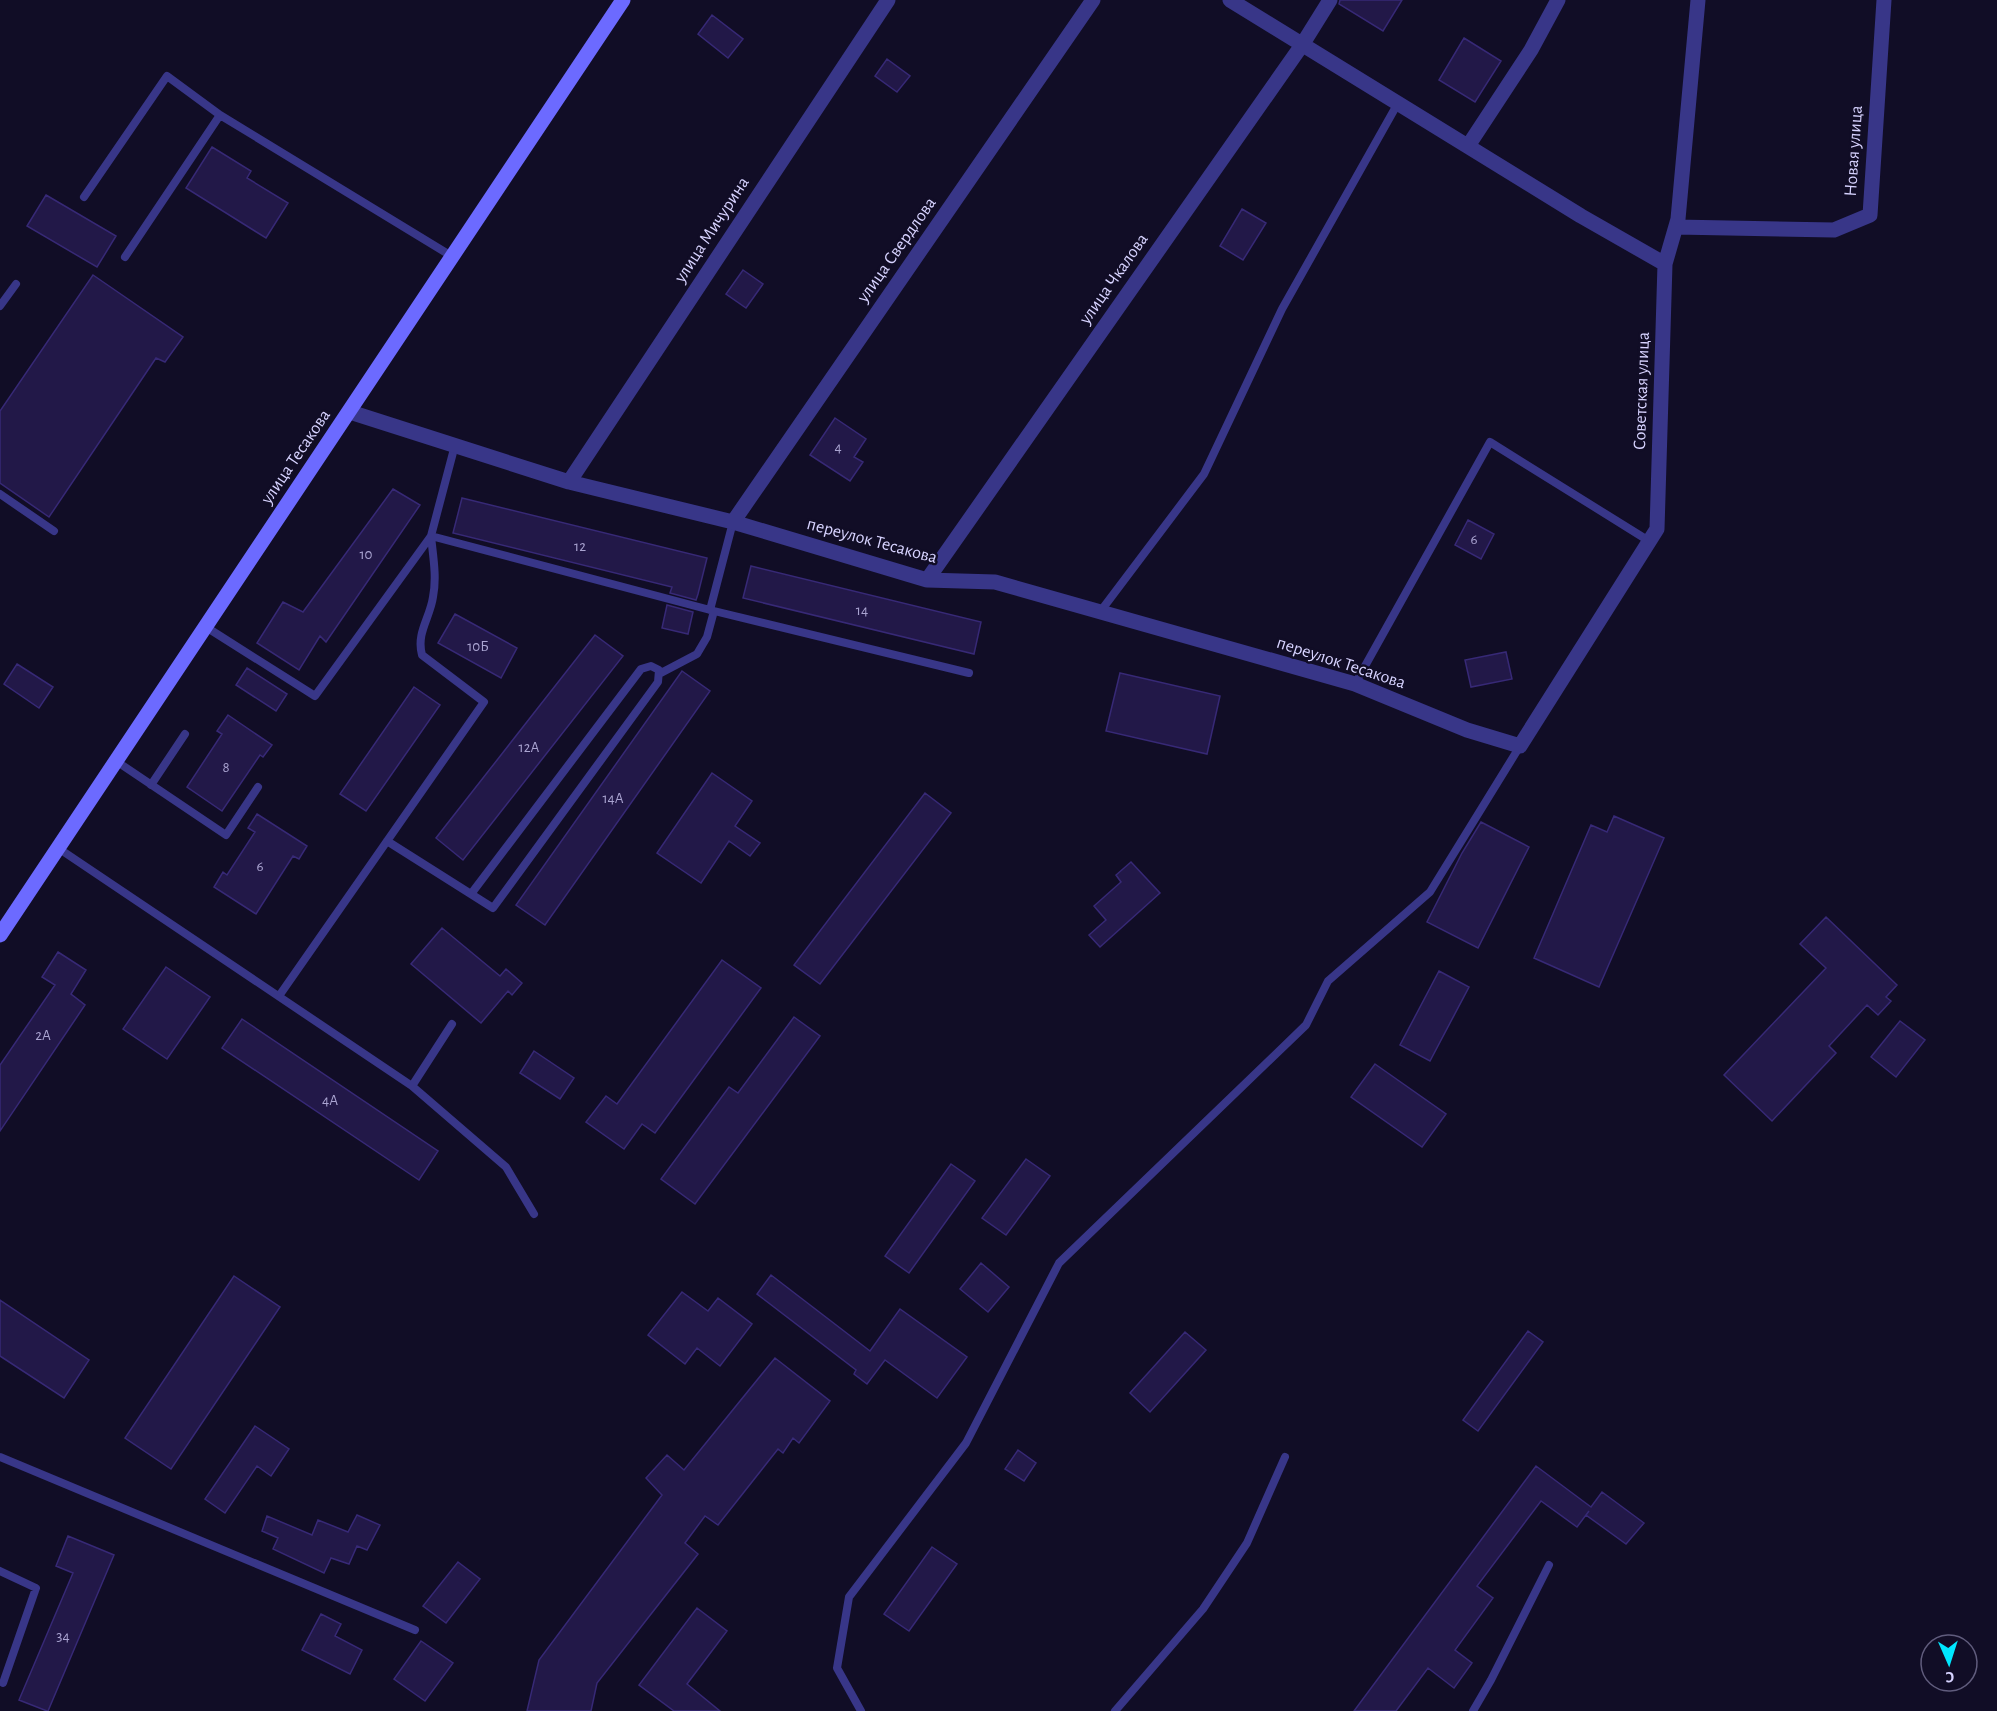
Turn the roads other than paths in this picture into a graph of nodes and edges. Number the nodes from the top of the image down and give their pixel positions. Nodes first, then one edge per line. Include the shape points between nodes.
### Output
1 (623, 0) edge
2 (888, 0) edge
3 (1093, 0) edge
4 (1230, 0) edge
5 (1330, 0) edge
6 (1558, 0) edge
7 (1698, 0) edge
8 (1884, 0) edge
9 (1302, 45) junction
10 (1398, 103) junction
11 (220, 115) junction
12 (1468, 146) junction
13 (84, 197) dead end
14 (1676, 227) junction
15 (125, 257) dead end
16 (453, 257) junction
17 (1665, 264) junction
18 (16, 284) dead end
19 (0, 306) edge
20 (350, 412) junction
21 (455, 446) junction
22 (569, 482) junction
23 (0, 494) edge
24 (733, 522) junction
25 (54, 531) dead end
26 (431, 536) junction
27 (1650, 541) junction
28 (927, 580) junction
29 (712, 611) junction
30 (1100, 612) junction
31 (206, 627) junction
32 (969, 673) dead end
33 (659, 674) junction
34 (1355, 684) junction
35 (185, 734) dead end
36 (1520, 746) junction
37 (116, 761) junction
38 (151, 785) junction
39 (258, 787) dead end
40 (387, 841) junction
41 (58, 848) junction
42 (471, 894) junction
43 (0, 935) edge
44 (279, 996) junction
45 (452, 1024) dead end
46 (412, 1086) junction
47 (534, 1214) dead end
48 (1285, 1456) dead end
49 (0, 1457) edge
50 (1549, 1565) dead end
51 (0, 1571) edge
52 (415, 1629) dead end
53 (3, 1683) dead end
54 (861, 1711) edge
55 (1115, 1711) edge
56 (1473, 1711) edge

1 - 16 main road, улица Тесакова
2 - 22 street, улица Мичурина
3 - 24 street, улица Свердлова
4 - 9 street
5 - 9 street, улица Чкалова
6 - 12 street via 1531,50
7 - 14 street, Советская улица
8 - 14 street, Новая улица via 1869,216 1834,231
9 - 10 street
9 - 28 street, улица Чкалова
10 - 12 street
10 - 30 lane via 1282,309 1204,474
11 - 13 lane via 167,76
11 - 15 lane
11 - 16 lane
12 - 17 street
14 - 17 street, Советская улица
16 - 20 main road, улица Тесакова
17 - 27 street, Советская улица via 1657,529
18 - 19 lane
20 - 21 street, переулок Тесакова
20 - 31 main road, улица Тесакова
21 - 22 street, переулок Тесакова
21 - 26 lane
22 - 24 street, переулок Тесакова
23 - 25 lane
24 - 28 street, переулок Тесакова
24 - 29 lane
26 - 29 lane
26 - 31 lane via 315,696
26 - 40 lane via 435,576 433,598 419,645 422,655 484,702
27 - 34 lane via 1490,442
27 - 36 street, Советская улица
28 - 30 street, переулок Тесакова via 994,582
29 - 32 lane
29 - 33 lane via 707,637 697,654
30 - 34 street, переулок Тесакова
31 - 37 main road, улица Тесакова
33 - 42 lane via 651,666 641,669
33 - 42 lane via 658,682 493,908
34 - 36 street, переулок Тесакова via 1467,730
35 - 38 lane
36 - 54 lane via 1430,892 1328,981 1306,1025 1059,1263 966,1443 849,1597 837,1668
37 - 38 lane
37 - 41 main road, улица Тесакова
38 - 39 lane via 226,836
40 - 42 lane
40 - 44 lane
41 - 43 main road, улица Тесакова
41 - 44 lane
44 - 46 lane
45 - 46 lane
46 - 47 lane via 506,1167
48 - 55 lane via 1247,1543 1203,1609
49 - 52 lane
50 - 56 lane
51 - 53 lane via 36,1588

